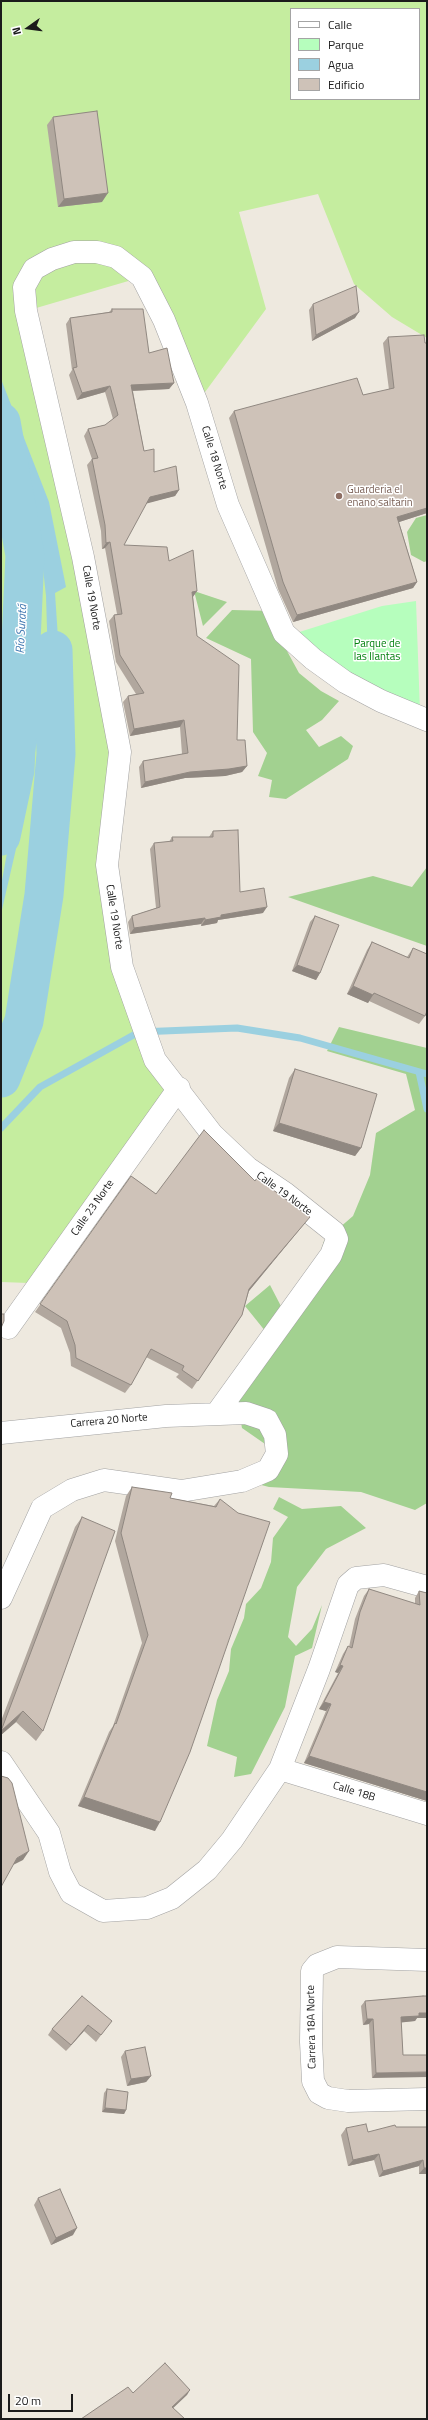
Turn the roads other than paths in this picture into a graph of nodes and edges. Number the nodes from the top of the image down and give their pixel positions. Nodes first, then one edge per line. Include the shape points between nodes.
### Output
1 (26, 311) joint
2 (427, 720) edge
3 (179, 1088) junction
4 (8, 1328) dead end
5 (217, 1413) junction
6 (1, 1433) edge
7 (427, 1587) edge
8 (1, 1598) edge
9 (1, 1762) edge
10 (280, 1769) junction
11 (427, 1814) edge
12 (427, 1960) edge
13 (427, 2099) edge

1 - 2 street, Calle 18 Norte via 24,287 34,269 52,259 74,252 97,252 116,256 142,277 164,320 197,403 228,506 284,633 313,659 345,682 381,701
1 - 3 street, Calle 19 Norte via 83,557 120,752 106,865 122,967 156,1060
3 - 4 street, Calle 23 Norte
3 - 5 street, Calle 19 Norte via 212,1134 248,1168 285,1193 334,1232 337,1239 331,1255
5 - 6 street, Carrera 20 Norte
5 - 8 street, Carrera 20 Norte via 246,1413 267,1420 275,1435 277,1454 268,1470 242,1482 182,1491 104,1480 72,1490 42,1508
7 - 10 street via 384,1575 356,1578 348,1585 304,1710
9 - 10 street via 49,1833 60,1872 71,1893 103,1911 147,1908 172,1898 190,1885 207,1870 232,1840
10 - 11 street, Calle 18B
12 - 13 street, Carrera 18A Norte via 337,1957 317,1965 312,1971 311,2042 313,2081 319,2093 328,2098 348,2101

